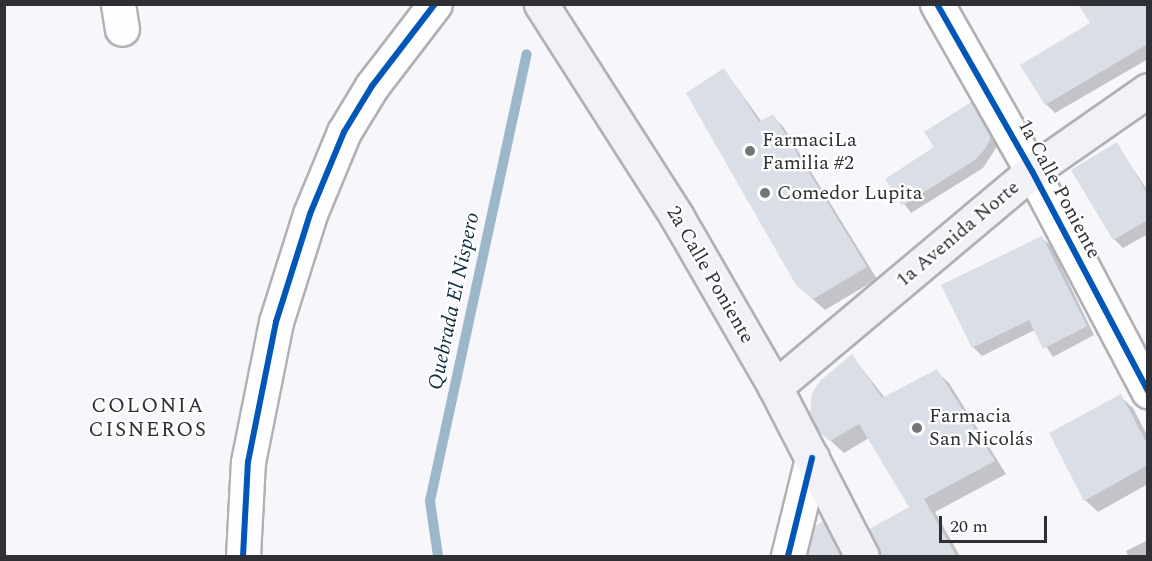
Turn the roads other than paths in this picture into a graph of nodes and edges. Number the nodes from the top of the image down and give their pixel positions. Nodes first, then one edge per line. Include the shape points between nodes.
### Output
1 (435, 4) edge
2 (541, 4) edge
3 (937, 4) edge
4 (1148, 90) edge
5 (1032, 171) junction
6 (775, 387) junction
7 (1148, 391) edge
8 (812, 458) junction
9 (243, 556) edge
10 (788, 556) edge
11 (862, 556) edge

1 - 9 street via 372,86 344,132 310,214 276,322 248,462
2 - 6 main road, 2a Calle Poniente via 677,217
3 - 5 street, 1a Calle Poniente
4 - 5 main road, 1a Avenida Norte
5 - 6 main road, 1a Avenida Norte
5 - 7 street, 1a Calle Poniente
6 - 8 main road, 2a Calle Poniente
8 - 10 street
8 - 11 main road, 2a Calle Poniente

